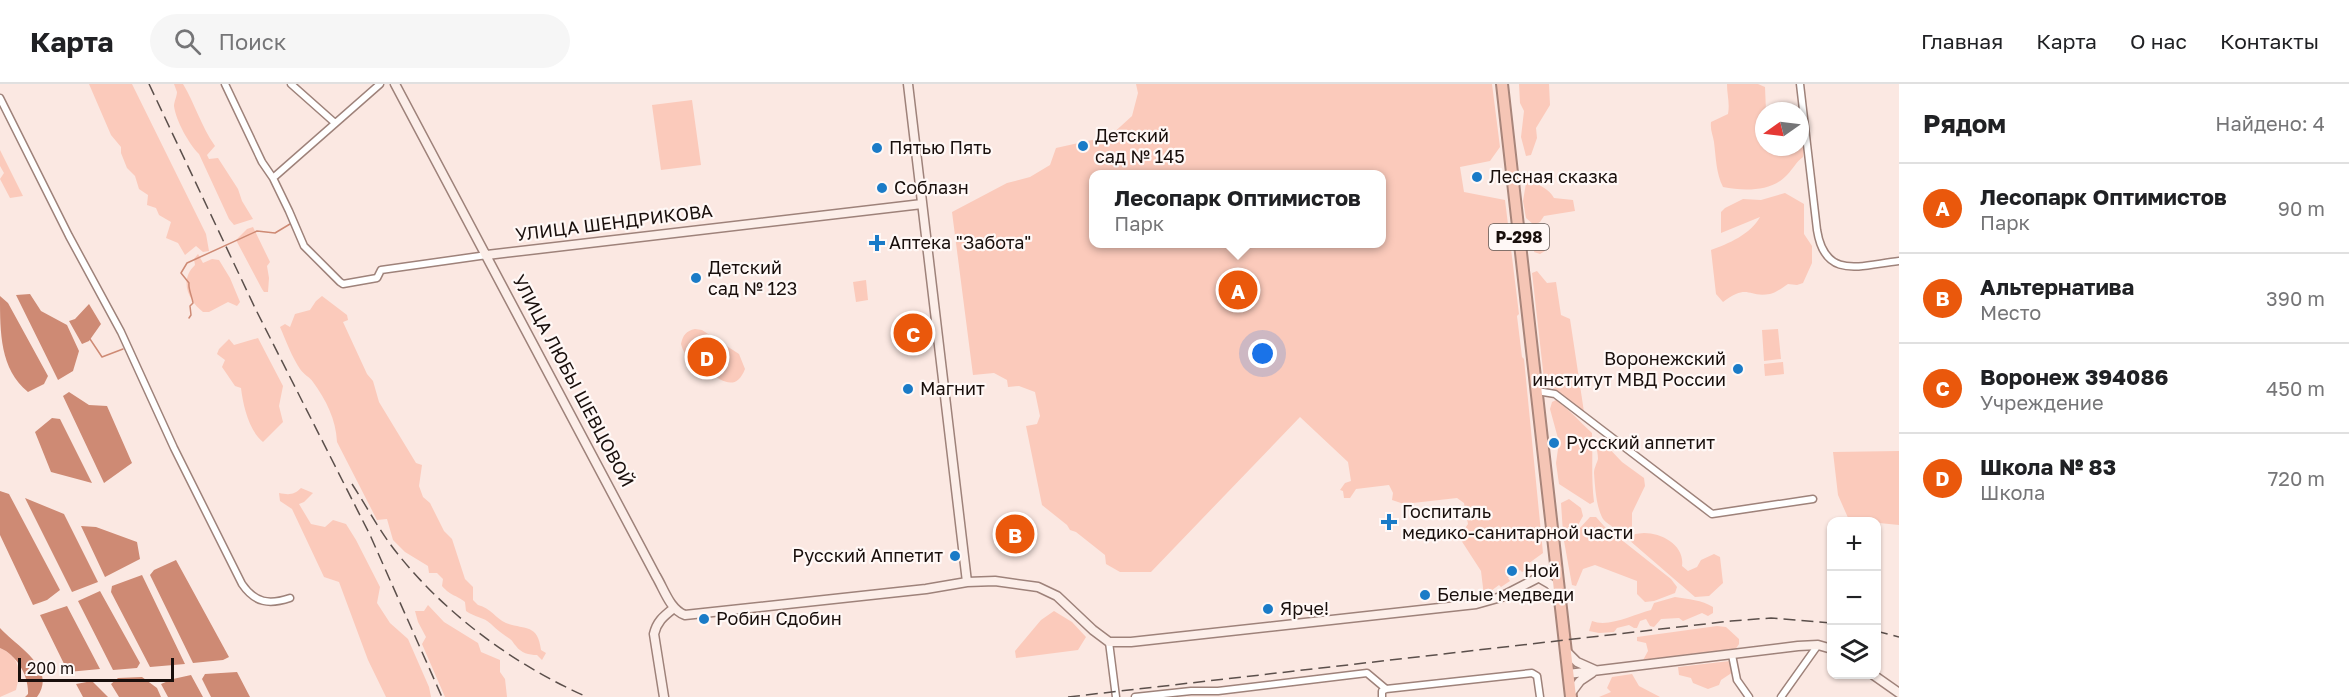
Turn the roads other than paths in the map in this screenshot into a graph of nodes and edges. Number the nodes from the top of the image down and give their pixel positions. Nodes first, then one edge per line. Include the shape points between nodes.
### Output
1 (225, 84) edge
2 (291, 84) edge
3 (395, 84) edge
4 (908, 84) edge
5 (1502, 84) edge
6 (1800, 84) edge
7 (375, 85) edge
8 (0, 98) edge
9 (335, 123) junction
10 (273, 178) junction
11 (922, 204) junction
12 (487, 255) junction
13 (1899, 261) edge
14 (1537, 391) junction
15 (1813, 499) dead end
16 (1557, 568) junction
17 (1538, 577) junction
18 (967, 582) junction
19 (1560, 596) junction
20 (290, 598) dead end
21 (674, 608) junction
22 (1109, 642) junction
23 (1818, 645) junction
24 (1827, 648) edge
25 (1566, 651) junction
26 (1732, 655) junction
27 (1598, 670) junction
28 (1568, 674) junction
29 (1878, 679) edge
30 (1386, 689) junction
31 (1899, 693) edge
32 (1571, 695) edge
33 (664, 697) edge
34 (1116, 697) edge
35 (1135, 697) edge
36 (1382, 697) edge
37 (1540, 697) edge
38 (1749, 697) edge
39 (1781, 697) edge

1 - 10 street
2 - 9 street
3 - 12 street, УЛИЦА ЛЮБЫ ШЕВЦОВОЙ
4 - 11 street
5 - 14 highway, Р-298
6 - 13 street via 1819,246 1824,255 1841,266
7 - 9 street
8 - 20 street via 121,332 242,584 252,596 263,601
9 - 10 street
10 - 12 street, УЛИЦА ШЕНДРИКОВА via 304,246 343,284 377,278 381,270
11 - 12 street, УЛИЦА ШЕНДРИКОВА
11 - 18 street
12 - 21 street, УЛИЦА ЛЮБЫ ШЕВЦОВОЙ
14 - 15 street via 1555,394 1712,514
14 - 16 highway, Р-298
16 - 17 street
16 - 19 highway, Р-298
17 - 19 street via 1551,584
17 - 22 street via 1501,597 1476,604
18 - 21 street via 685,615
18 - 22 street via 1038,587 1057,596
19 - 25 highway, Р-298
21 - 33 street via 663,616 654,634
22 - 34 street
23 - 24 street
23 - 26 street
23 - 39 street
25 - 27 street via 1582,665
25 - 28 highway, Р-298
26 - 27 street
26 - 38 street via 1737,680
27 - 28 street
27 - 32 street via 1584,677
28 - 32 highway, Р-298
29 - 31 street
30 - 35 street via 1366,673
30 - 36 street
30 - 37 street via 1532,674 1537,676

